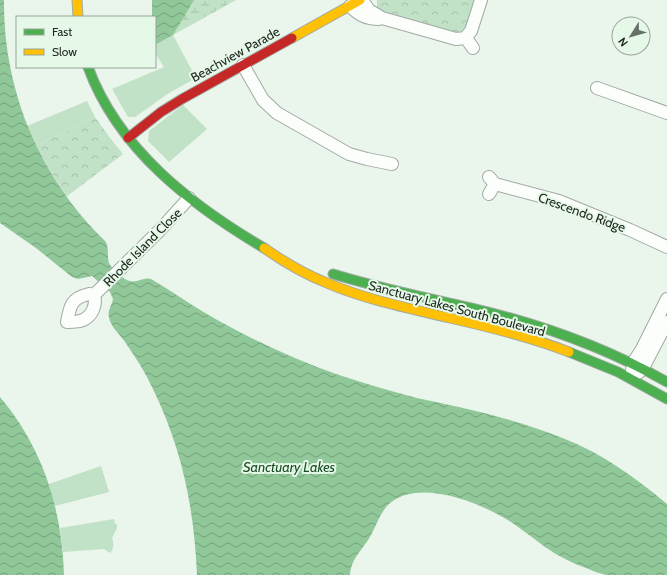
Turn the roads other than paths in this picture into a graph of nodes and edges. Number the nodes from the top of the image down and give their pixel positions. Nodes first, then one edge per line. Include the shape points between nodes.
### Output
1 (77, 0) edge
2 (481, 0) edge
3 (357, 2) edge
4 (78, 16) edge
5 (243, 65) junction
6 (88, 68) edge
7 (597, 88) dead end
8 (667, 113) edge
9 (128, 138) junction
10 (392, 164) dead end
11 (491, 185) dead end
12 (189, 198) junction
13 (667, 247) edge
14 (264, 248) junction
15 (312, 267) dead end
16 (326, 272) dead end
17 (94, 295) dead end
18 (667, 299) edge
19 (667, 322) edge
20 (638, 366) junction
21 (631, 378) junction
22 (667, 382) edge
23 (667, 399) edge

1 - 4 street
2 - 3 street via 469,43 382,18 370,19 361,16
3 - 5 street, Beachview Parade
5 - 9 street, Beachview Parade via 169,107
5 - 10 street via 263,100 284,117 349,154
6 - 9 street, Sanctuary Lakes South Boulevard via 103,101
7 - 8 street
9 - 12 street, Sanctuary Lakes South Boulevard
11 - 13 street, Crescendo Ridge via 559,201
12 - 14 street, Sanctuary Lakes South Boulevard
12 - 17 street, Rhode Island Close
14 - 15 street, Sanctuary Lakes South Boulevard
14 - 21 street, Sanctuary Lakes South Boulevard via 306,274 348,291 386,304 519,336
16 - 20 street, Sanctuary Lakes South Boulevard via 500,316 571,338
18 - 20 street via 642,349
19 - 20 street
20 - 21 street
20 - 22 street, Sanctuary Lakes South Boulevard
21 - 23 street, Sanctuary Lakes South Boulevard

